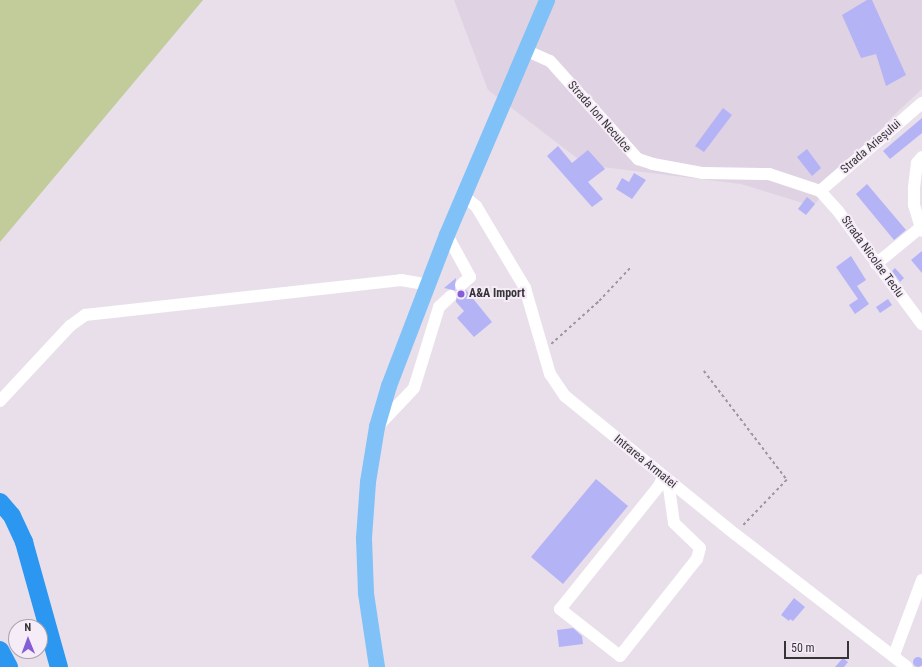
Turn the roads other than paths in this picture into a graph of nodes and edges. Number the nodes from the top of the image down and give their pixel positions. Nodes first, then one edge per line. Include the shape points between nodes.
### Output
1 (547, 0) edge
2 (525, 50) junction
3 (922, 103) edge
4 (922, 157) edge
5 (820, 192) junction
6 (464, 196) junction
7 (921, 230) edge
8 (447, 235) junction
9 (876, 264) junction
10 (428, 285) junction
11 (461, 285) dead end
12 (451, 296) dead end
13 (922, 324) edge
14 (0, 400) edge
15 (377, 427) junction
16 (666, 479) junction
17 (0, 502) edge
18 (922, 580) edge
19 (0, 650) edge
20 (894, 655) junction
21 (9, 667) edge
22 (59, 667) edge
23 (377, 667) edge
24 (907, 667) edge

1 - 2 main road
2 - 5 street, Strada Ion Neculce via 550,61 638,158 653,164 703,173 769,174
2 - 6 main road
3 - 5 street, Strada Arieșului
4 - 7 street via 917,163 914,188 914,205
5 - 9 street, Strada Nicolae Teclu via 838,211
6 - 8 main road
6 - 16 street, Intrarea Armatei via 476,206 525,288 541,348 556,387
7 - 9 street
8 - 10 main road
8 - 11 street via 470,277
9 - 13 street, Strada Nicolae Teclu
10 - 14 street via 401,280 85,315 70,326
10 - 15 main road via 389,386
12 - 15 street via 439,307 414,388
15 - 23 main road via 368,482 364,538 366,593
16 - 16 street via 560,609 620,656 697,559 700,548 674,523
16 - 20 street, Intrarea Armatei
17 - 22 highway via 12,516 24,542
18 - 20 street
19 - 21 highway
20 - 24 street, Intrarea Armatei

